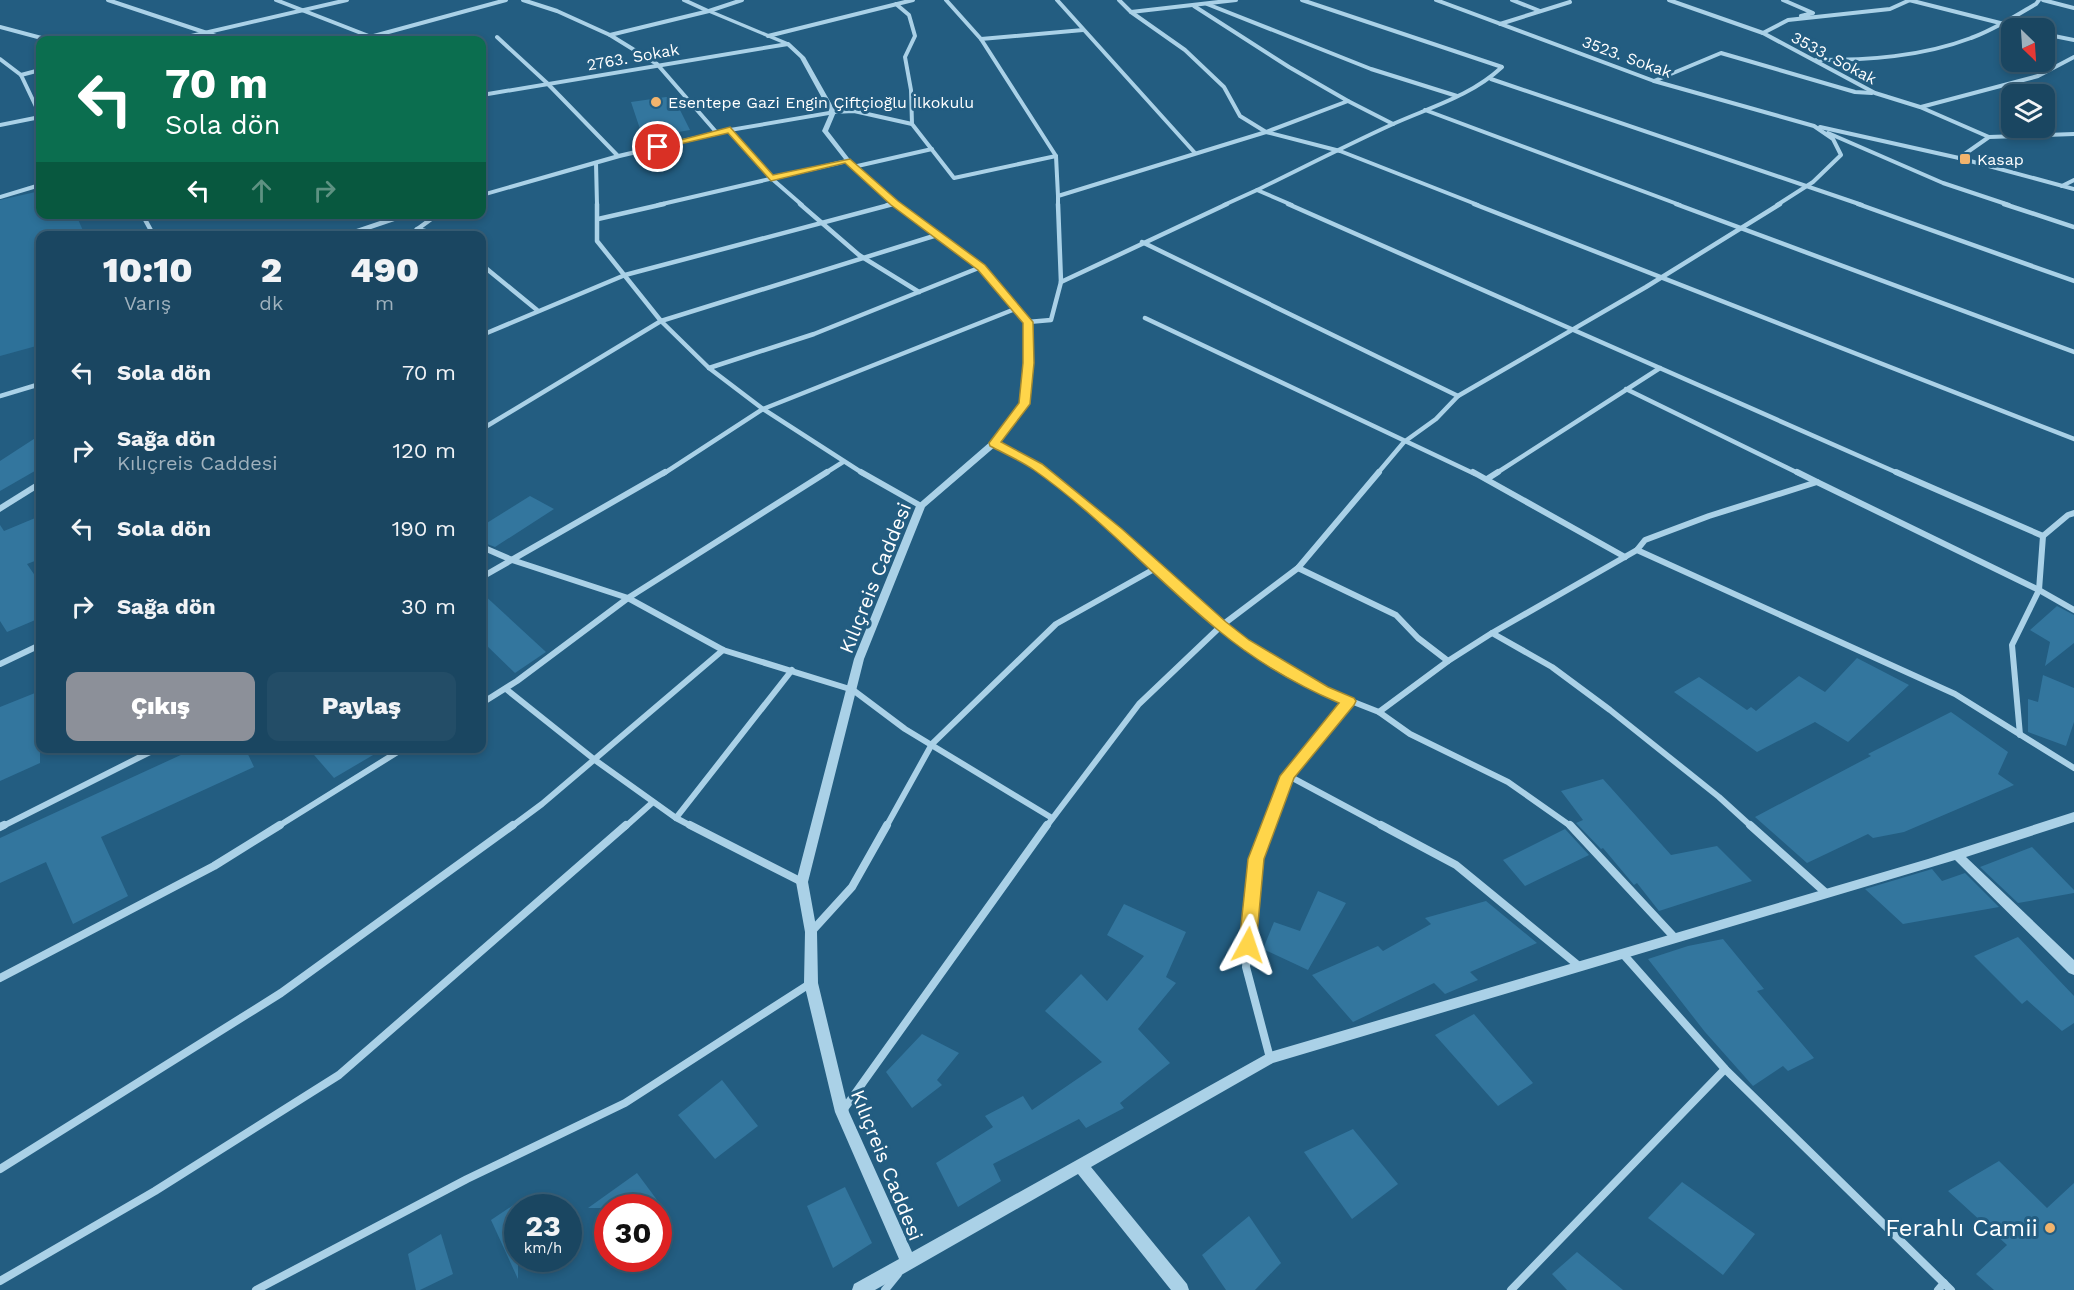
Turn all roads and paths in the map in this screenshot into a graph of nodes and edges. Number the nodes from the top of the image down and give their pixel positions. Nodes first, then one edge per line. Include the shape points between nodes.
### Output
1 (108, 0) edge
2 (276, 0) edge
3 (347, 0) edge
4 (496, 0) edge
5 (523, 0) edge
6 (684, 0) edge
7 (742, 0) edge
8 (913, 0) edge
9 (946, 0) edge
10 (1057, 0) edge
11 (1119, 0) edge
12 (1236, 0) edge
13 (1302, 0) edge
14 (1436, 0) edge
15 (1512, 0) edge
16 (1564, 0) edge
17 (1669, 0) edge
18 (1783, 0) edge
19 (1910, 0) edge
20 (2041, 0) edge
21 (505, 1) edge
22 (896, 4) junction
23 (1207, 4) junction
24 (1194, 6) junction
25 (2074, 8) edge
26 (306, 11) junction
27 (709, 11) junction
28 (1540, 11) junction
29 (1131, 12) junction
30 (1797, 17) junction
31 (2000, 24) junction
32 (1499, 25) junction
33 (0, 27) edge
34 (1083, 30) junction
35 (209, 32) junction
36 (1763, 33) junction
37 (610, 35) junction
38 (36, 36) edge
39 (192, 36) edge
40 (218, 36) edge
41 (369, 36) edge
42 (376, 36) edge
43 (768, 36) junction
44 (2055, 36) edge
45 (497, 37) dead end
46 (981, 39) junction
47 (2074, 40) edge
48 (788, 44) junction
49 (2074, 57) edge
50 (0, 59) edge
51 (1813, 60) junction
52 (657, 64) junction
53 (36, 71) edge
54 (21, 75) junction
55 (1491, 79) junction
56 (1654, 81) junction
57 (547, 83) junction
58 (1875, 93) junction
59 (486, 94) edge
60 (1457, 96) junction
61 (1348, 101) junction
62 (36, 107) edge
63 (1920, 107) junction
64 (1425, 110) junction
65 (832, 112) junction
66 (36, 117) edge
67 (912, 124) junction
68 (1393, 124) junction
69 (0, 126) edge
70 (1814, 126) junction
71 (730, 130) junction
72 (1825, 131) junction
73 (1266, 132) junction
74 (717, 133) junction
75 (2074, 134) edge
76 (1989, 136) junction
77 (932, 149) junction
78 (1340, 151) junction
79 (1194, 153) junction
80 (618, 156) junction
81 (1056, 156) junction
82 (1959, 158) junction
83 (596, 163) junction
84 (850, 164) junction
85 (771, 178) junction
86 (2074, 180) edge
87 (1806, 185) junction
88 (36, 186) edge
89 (2061, 186) junction
90 (2074, 189) edge
91 (1257, 190) junction
92 (486, 194) edge
93 (1058, 196) junction
94 (0, 197) edge
95 (895, 203) junction
96 (390, 219) edge
97 (431, 219) edge
98 (598, 219) junction
99 (821, 222) junction
100 (2074, 227) edge
101 (1740, 228) junction
102 (417, 229) junction
103 (356, 231) edge
104 (414, 231) edge
105 (425, 231) edge
106 (937, 235) junction
107 (1142, 242) junction
108 (864, 259) junction
109 (981, 267) junction
110 (486, 269) edge
111 (625, 275) junction
112 (1665, 277) junction
113 (2074, 281) edge
114 (1061, 282) junction
115 (919, 292) junction
116 (1015, 309) junction
117 (537, 310) junction
118 (1145, 318) dead end
119 (661, 321) junction
120 (1028, 322) junction
121 (1575, 328) junction
122 (486, 333) edge
123 (2074, 352) edge
124 (709, 368) junction
125 (1660, 368) junction
126 (36, 385) edge
127 (1626, 389) junction
128 (0, 396) edge
129 (1458, 396) junction
130 (763, 409) junction
131 (486, 427) edge
132 (2074, 439) edge
133 (1404, 442) junction
134 (994, 443) junction
135 (843, 462) junction
136 (1487, 479) junction
137 (1816, 482) junction
138 (36, 486) edge
139 (921, 506) junction
140 (0, 509) edge
141 (2074, 513) edge
142 (2043, 536) junction
143 (486, 549) edge
144 (1636, 550) junction
145 (1625, 557) junction
146 (512, 560) junction
147 (1156, 568) junction
148 (1298, 568) junction
149 (486, 575) edge
150 (2039, 590) junction
151 (628, 598) junction
152 (2074, 610) edge
153 (1221, 626) junction
154 (1492, 633) junction
155 (36, 647) edge
156 (723, 650) junction
157 (1448, 661) junction
158 (0, 664) edge
159 (792, 670) junction
160 (506, 689) junction
161 (853, 690) junction
162 (486, 701) edge
163 (1348, 701) junction
164 (1379, 712) junction
165 (2020, 735) junction
166 (932, 744) junction
167 (148, 753) edge
168 (396, 753) edge
169 (595, 760) junction
170 (2074, 768) edge
171 (1287, 776) junction
172 (653, 802) junction
173 (676, 818) junction
174 (1052, 818) junction
175 (2074, 818) edge
176 (0, 826) edge
177 (1957, 855) junction
178 (802, 882) junction
179 (1826, 893) junction
180 (812, 932) junction
181 (1675, 938) junction
182 (1623, 954) junction
183 (1580, 967) junction
184 (2074, 969) edge
185 (0, 978) edge
186 (811, 983) junction
187 (1270, 1058) junction
188 (1725, 1069) junction
189 (842, 1112) junction
190 (1081, 1166) junction
191 (0, 1168) edge
192 (908, 1262) junction
193 (0, 1281) edge
194 (1944, 1288) edge
195 (256, 1290) edge
196 (860, 1290) edge
197 (885, 1290) edge
198 (1181, 1290) edge
199 (1511, 1290) edge

1 - 35 street
2 - 26 street
3 - 26 street
4 - 21 street
5 - 37 street
6 - 27 street
7 - 27 street
8 - 22 street
9 - 46 street
10 - 34 street
11 - 29 street
12 - 23 street
13 - 55 street via 1502,67
14 - 32 street, 3523. Sokak
15 - 28 street
16 - 28 street via 1570,2
17 - 36 street, 3533. Sokak
18 - 30 street via 1813,13
19 - 30 street via 1890,9
19 - 31 street
20 - 25 street
20 - 31 street
21 - 42 street
22 - 43 street
22 - 67 street via 909,15 915,36 905,57
23 - 24 street
23 - 60 street via 1371,69
24 - 29 street
24 - 61 street
26 - 35 street
26 - 41 street
27 - 37 street
27 - 43 street
28 - 32 street
29 - 73 street via 1185,50 1224,87 1240,116
30 - 36 street
31 - 51 street via 1969,39 1912,55
32 - 56 street, 3523. Sokak
33 - 38 street
34 - 46 street
34 - 79 street
35 - 39 street
35 - 40 street
36 - 51 street, 3533. Sokak
37 - 52 street
43 - 48 street
44 - 47 street
45 - 57 street
46 - 81 street
48 - 52 street, 2763. Sokak
48 - 65 street via 802,57
49 - 63 street via 2038,76
50 - 54 street
51 - 58 street, 3533. Sokak
52 - 57 street, 2763. Sokak
52 - 74 street
53 - 54 street
54 - 62 street
55 - 60 street
55 - 87 street
56 - 58 street via 1720,53 1855,92
56 - 70 street, 3523. Sokak
57 - 59 street, 2763. Sokak
57 - 80 street
58 - 63 street, 3533. Sokak
60 - 64 street
61 - 68 street
61 - 73 street
63 - 76 street, 3533. Sokak
64 - 68 street
64 - 101 street
65 - 67 street via 854,111
65 - 71 street
65 - 84 street via 825,131
66 - 69 street
67 - 77 street
68 - 78 street
70 - 72 street
70 - 82 street
71 - 74 street
71 - 85 street
72 - 87 street via 1841,155 1832,167
72 - 100 street via 1943,183
73 - 78 street
73 - 79 street
74 - 80 street
75 - 76 street
76 - 82 street
77 - 81 street via 954,178
77 - 84 street
78 - 91 street
78 - 112 street
79 - 93 street
80 - 83 street
81 - 93 street
82 - 89 street
83 - 92 street
83 - 98 street
84 - 85 street
84 - 95 street
85 - 98 street
85 - 99 street
86 - 89 street
87 - 101 street
87 - 113 street
88 - 94 street
89 - 90 street
91 - 107 street
91 - 121 street
93 - 114 street
95 - 99 street
95 - 106 street
96 - 103 street
97 - 102 street
98 - 111 street via 597,241
99 - 108 street
99 - 111 street
101 - 112 street
101 - 123 street
102 - 104 street
102 - 105 street
106 - 108 street
106 - 109 street
107 - 114 street
107 - 129 street
108 - 115 street
108 - 119 street
109 - 115 street
109 - 116 street
110 - 117 street
111 - 117 street
111 - 119 street
112 - 121 street
112 - 132 street
114 - 120 street via 1051,320
115 - 124 street via 814,334
116 - 120 street
116 - 130 street
117 - 122 street
118 - 133 street
119 - 124 street
119 - 131 street
120 - 134 street, Kılıçreis Caddesi via 1024,404
121 - 125 street
121 - 129 street
124 - 130 street
125 - 127 street
125 - 142 street
126 - 128 street
127 - 136 street
127 - 137 street
129 - 133 street via 1436,419
130 - 135 street
130 - 146 street via 647,484
133 - 136 street
133 - 148 street
134 - 139 street, Kılıçreis Caddesi
134 - 147 street via 1038,467
135 - 139 street
135 - 151 street
136 - 145 street
137 - 144 street via 1645,540
137 - 150 street
138 - 140 street
139 - 161 street, Kılıçreis Caddesi via 859,659
141 - 142 street
142 - 150 street
143 - 146 street
144 - 145 street
144 - 165 street via 1955,694
145 - 154 street
146 - 149 street
146 - 151 street
147 - 153 street
147 - 166 street via 1056,624
148 - 153 street
148 - 157 street via 1396,615
150 - 152 street
150 - 165 street via 2012,645
151 - 156 street
151 - 160 street
153 - 163 street via 1323,690
153 - 174 street via 1139,704
154 - 157 street
154 - 179 street via 1552,667 1610,710 1719,797
155 - 158 street
156 - 159 street
156 - 169 street
157 - 164 street
159 - 161 street
159 - 173 street
160 - 162 street
160 - 169 street
161 - 166 street
161 - 178 street, Kılıçreis Caddesi
163 - 164 street
163 - 171 street
164 - 181 street via 1410,734 1508,782 1569,824
165 - 170 street
166 - 174 street
166 - 180 street via 852,887
167 - 176 street
168 - 185 street via 214,866
169 - 172 street
169 - 191 street via 542,804 281,993
171 - 183 street via 1456,865
171 - 187 street via 1256,859 1246,967
172 - 173 street
172 - 193 street via 339,1075 155,1191
173 - 178 street
174 - 189 street
175 - 177 street
177 - 179 street
177 - 184 street
178 - 180 street, Kılıçreis Caddesi
179 - 181 street
180 - 186 street, Kılıçreis Caddesi
181 - 182 street
182 - 183 street
182 - 188 street
183 - 187 street
186 - 189 street, Kılıçreis Caddesi
186 - 195 street via 625,1103 467,1179
187 - 190 street
188 - 194 street
188 - 199 street
189 - 192 street, Kılıçreis Caddesi
190 - 192 street
190 - 198 street
192 - 196 street
192 - 197 street

